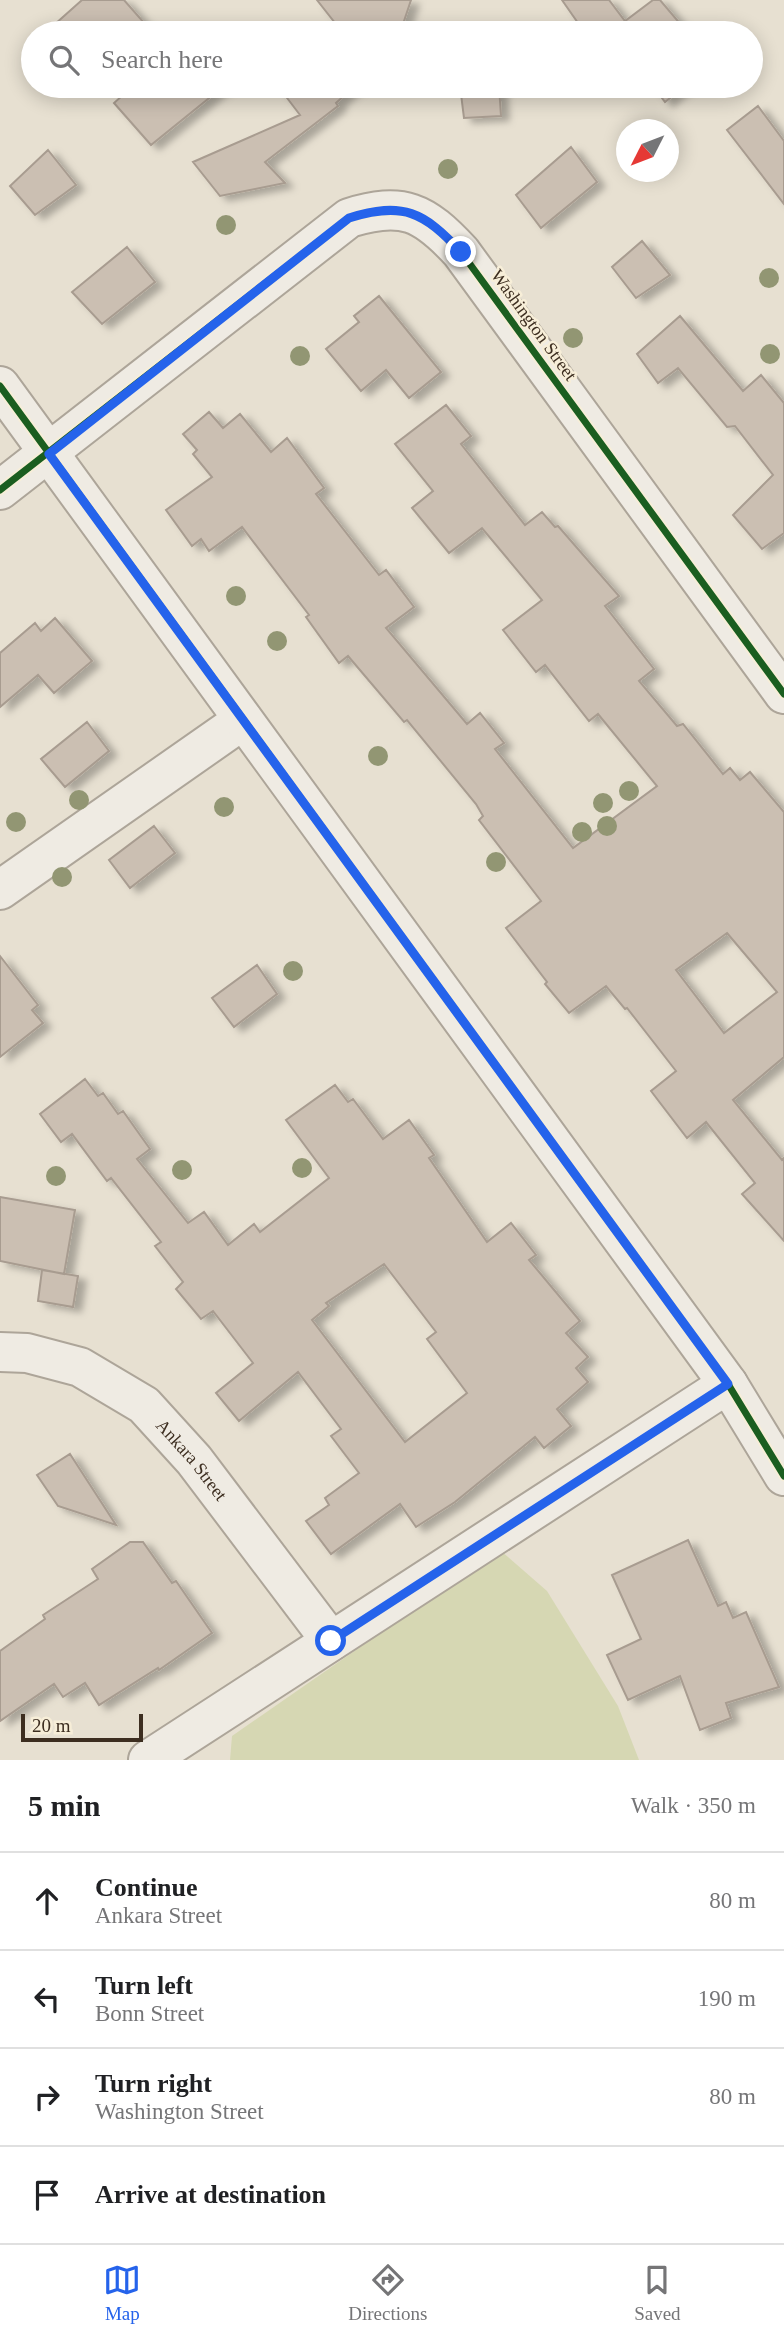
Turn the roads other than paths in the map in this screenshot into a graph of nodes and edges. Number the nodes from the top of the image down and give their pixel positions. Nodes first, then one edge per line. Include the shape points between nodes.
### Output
1 (0, 386) edge
2 (49, 454) junction
3 (0, 490) edge
4 (784, 694) edge
5 (243, 720) junction
6 (0, 890) edge
7 (0, 1352) edge
8 (728, 1384) junction
9 (784, 1476) edge
10 (331, 1641) junction
11 (148, 1760) edge

1 - 2 street
2 - 3 street, Washington Street
2 - 4 street, Washington Street via 349,218 378,209 407,210 437,226 461,252
2 - 5 street
5 - 6 street
5 - 8 street
7 - 10 street, Ankara Street via 27,1353 80,1367 144,1405 194,1460
8 - 9 street
8 - 10 street
10 - 11 street

